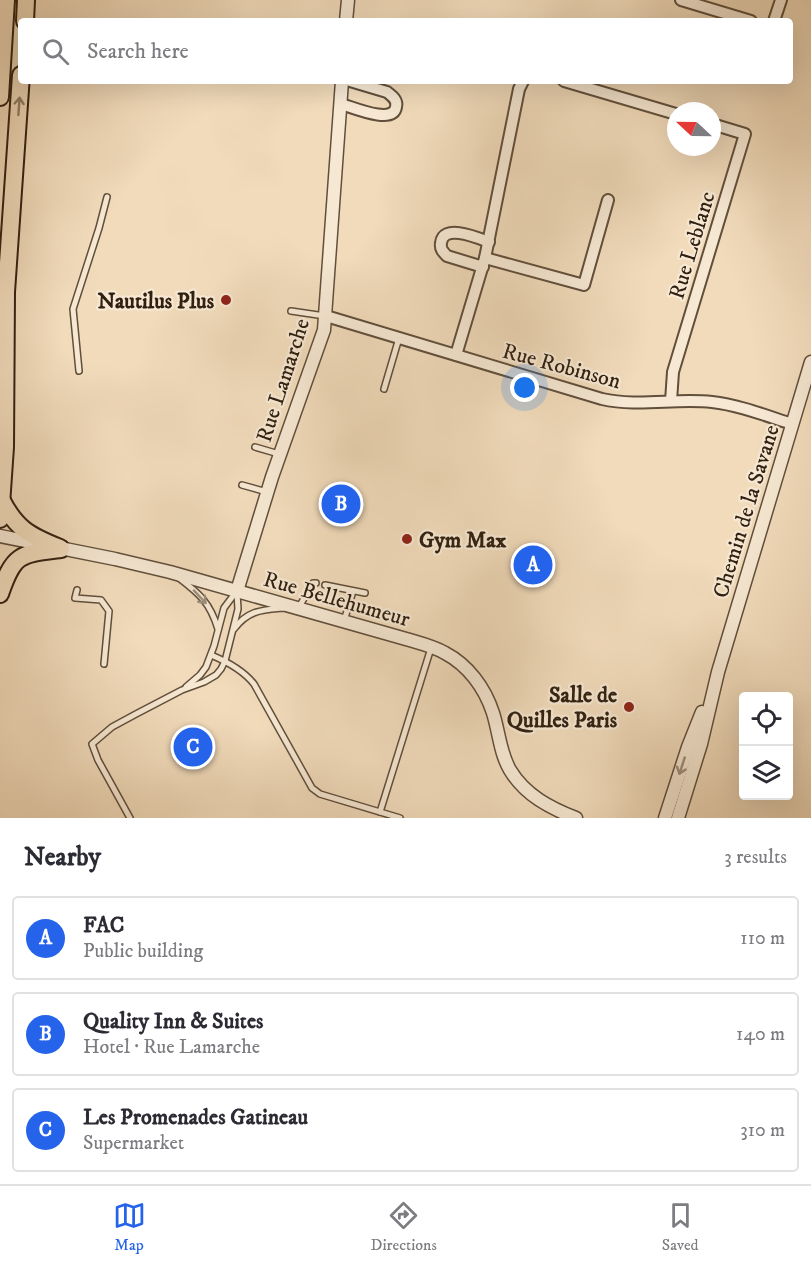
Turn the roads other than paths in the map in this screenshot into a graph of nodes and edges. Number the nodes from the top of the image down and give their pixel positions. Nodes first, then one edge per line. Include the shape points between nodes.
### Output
1 (6, 0) edge
2 (26, 0) edge
3 (348, 0) edge
4 (681, 0) edge
5 (781, 0) edge
6 (25, 18) edge
7 (346, 18) edge
8 (741, 18) edge
9 (775, 18) edge
10 (20, 84) edge
11 (342, 84) edge
12 (360, 84) edge
13 (522, 84) edge
14 (574, 84) edge
15 (0, 97) edge
16 (341, 104) junction
17 (667, 111) edge
18 (721, 127) edge
19 (7, 178) edge
20 (107, 197) dead end
21 (608, 200) dead end
22 (489, 242) junction
23 (484, 263) junction
24 (291, 311) dead end
25 (326, 316) junction
26 (399, 338) junction
27 (456, 355) junction
28 (811, 362) edge
29 (79, 370) dead end
30 (384, 389) dead end
31 (671, 401) junction
32 (792, 424) junction
33 (255, 447) dead end
34 (280, 455) junction
35 (243, 484) dead end
36 (268, 492) junction
37 (1, 500) edge
38 (0, 519) edge
39 (0, 536) edge
40 (61, 549) junction
41 (170, 572) junction
42 (316, 583) dead end
43 (325, 585) dead end
44 (77, 590) dead end
45 (237, 591) junction
46 (353, 591) junction
47 (365, 593) dead end
48 (0, 594) edge
49 (296, 608) junction
50 (344, 621) junction
51 (218, 631) junction
52 (232, 633) junction
53 (431, 647) junction
54 (211, 655) junction
55 (225, 661) junction
56 (104, 664) dead end
57 (718, 672) junction
58 (182, 690) junction
59 (380, 812) junction
60 (130, 818) edge
61 (400, 818) edge
62 (576, 818) edge
63 (665, 818) edge
64 (678, 818) edge

1 - 15 main road
2 - 6 main road
3 - 7 street
4 - 8 street
5 - 9 street
19 -> 10 main road
11 - 16 street, Rue Lamarche
12 - 16 street via 392,95 396,110 379,116
13 - 22 street
14 - 17 street
16 - 25 street, Rue Lamarche
18 - 31 street, Rue Leblanc via 745,134 673,372
19 - 37 main road via 5,447
20 - 29 lane via 73,309
21 - 23 street via 584,285
22 - 23 street
22 - 23 street via 453,232 442,239 442,252 447,256
23 - 27 street
24 - 25 lane
25 - 26 street, Rue Robinson
25 - 34 street, Rue Lamarche
26 - 27 street, Rue Robinson
26 - 30 lane
27 - 31 street, Rue Robinson via 612,401
28 - 32 street, Chemin de la Savane
31 - 32 street, Rue Robinson via 721,403
32 - 57 street, Chemin de la Savane
33 - 34 lane
34 - 36 street, Rue Lamarche
35 - 36 lane
36 - 45 street, Rue Lamarche
37 - 38 main road
37 - 40 main road via 20,527
39 - 40 street, Rue Bellehumeur
40 - 41 street, Rue Bellehumeur
40 - 48 main road via 21,556 9,570
41 - 45 street, Rue Bellehumeur
41 -> 51 lane via 201,596
42 - 49 lane
43 - 46 lane
44 - 56 lane via 75,598 101,600 109,611
45 - 49 street, Rue Bellehumeur
45 - 51 lane via 224,608
45 - 52 lane via 238,609
46 - 47 lane
46 - 50 lane
49 - 50 street, Rue Bellehumeur
49 - 52 lane via 255,612
50 - 53 street, Rue Bellehumeur
51 - 54 lane
52 - 55 lane
53 - 59 lane
53 - 62 street, Rue Bellehumeur via 455,659 482,688 493,712 504,756 520,783 541,802
54 - 55 lane
54 - 58 lane via 200,675
55 - 58 lane via 216,675
55 - 59 lane via 254,684 312,788
57 -> 63 street, Chemin de la Savane
57 - 64 street, Chemin de la Savane
58 - 60 lane via 112,727 92,744
59 - 61 lane

